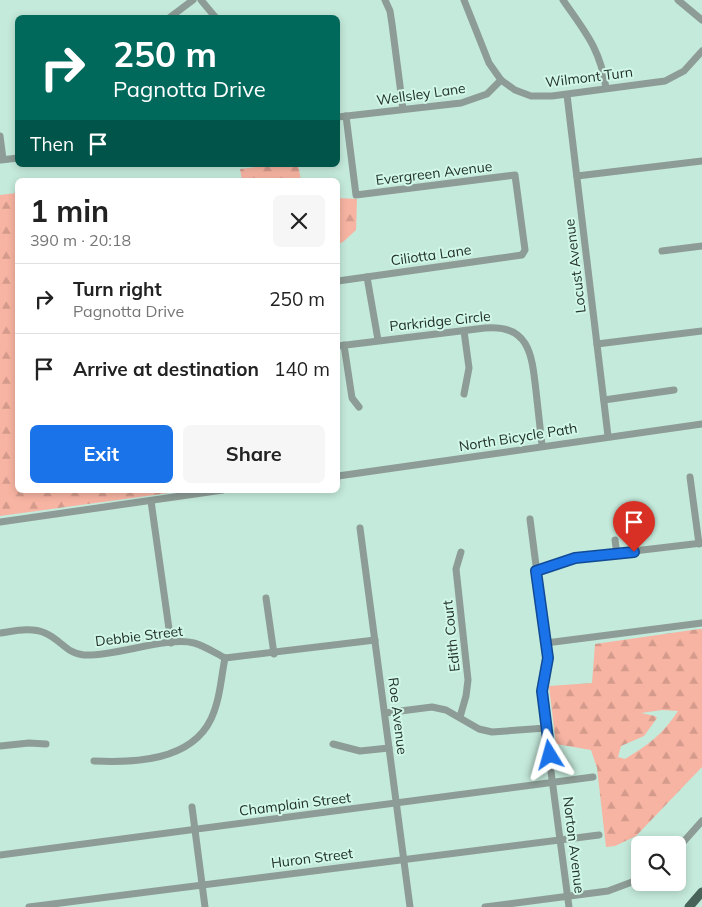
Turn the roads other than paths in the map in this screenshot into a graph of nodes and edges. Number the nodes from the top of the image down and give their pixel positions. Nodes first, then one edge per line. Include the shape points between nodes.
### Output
1 (193, 0) edge
2 (200, 0) edge
3 (384, 0) edge
4 (464, 0) edge
5 (563, 0) edge
6 (678, 0) edge
7 (173, 15) edge
8 (213, 15) edge
9 (702, 20) edge
10 (702, 51) edge
11 (501, 80) junction
12 (606, 88) junction
13 (567, 94) junction
14 (403, 109) junction
15 (346, 116) junction
16 (340, 117) edge
17 (0, 136) edge
18 (15, 158) edge
19 (2, 160) edge
20 (702, 161) edge
21 (577, 176) junction
22 (702, 246) edge
23 (526, 250) joint
24 (662, 251) dead end
25 (367, 276) junction
26 (340, 281) edge
27 (464, 331) junction
28 (702, 331) edge
29 (378, 340) junction
30 (597, 344) junction
31 (341, 345) edge
32 (674, 390) dead end
33 (464, 394) dead end
34 (604, 400) junction
35 (359, 408) dead end
36 (702, 424) edge
37 (608, 436) junction
38 (542, 445) junction
39 (340, 476) edge
40 (691, 479) dead end
41 (182, 493) edge
42 (151, 501) junction
43 (530, 519) dead end
44 (0, 522) edge
45 (360, 528) dead end
46 (615, 540) dead end
47 (700, 544) edge
48 (460, 552) dead end
49 (617, 554) junction
50 (536, 571) junction
51 (266, 598) dead end
52 (702, 623) edge
53 (0, 633) edge
54 (375, 640) junction
55 (546, 642) junction
56 (171, 643) junction
57 (274, 654) junction
58 (224, 658) junction
59 (385, 713) junction
60 (460, 717) junction
61 (546, 728) junction
62 (46, 744) dead end
63 (334, 744) dead end
64 (0, 746) edge
65 (389, 748) junction
66 (94, 761) dead end
67 (592, 777) dead end
68 (553, 782) junction
69 (396, 804) junction
70 (192, 807) dead end
71 (702, 821) edge
72 (195, 828) junction
73 (599, 835) dead end
74 (686, 839) edge
75 (560, 840) junction
76 (0, 855) edge
77 (403, 860) junction
78 (631, 882) edge
79 (202, 885) junction
80 (702, 892) edge
81 (568, 896) junction
82 (29, 907) edge
83 (205, 907) edge
84 (410, 907) edge
85 (485, 907) edge
86 (569, 907) edge
87 (689, 907) edge

1 - 7 street
2 - 8 street
3 - 14 street via 391,18
4 - 11 street, Wilmont Turn via 489,63
5 - 12 street via 599,54
6 - 9 street
10 - 12 street, Wilmont Turn via 684,71 671,78
11 - 13 street, Wilmont Turn via 532,96
11 - 14 street, Wellsley Lane via 487,94 472,100
12 - 13 street, Wilmont Turn
13 - 21 street, Locust Avenue
14 - 15 street, Wellsley Lane
15 - 16 street, Wellsley Lane
15 - 23 street, Evergreen Avenue via 356,195 515,175
17 - 19 street
18 - 19 street
20 - 21 street
21 - 30 street, Locust Avenue
22 - 24 street
23 - 25 street, Ciliotta Lane via 522,255
25 - 26 street, Ciliotta Lane
25 - 29 street
27 - 29 street, Parkridge Circle
27 - 33 street via 468,368
27 - 38 street, Parkridge Circle via 503,328 524,341 533,361
28 - 30 street
29 - 31 street, Parkridge Circle
30 - 34 street, Locust Avenue
31 - 35 street via 352,398
32 - 34 street
34 - 37 street, Locust Avenue
36 - 37 street, North Bicycle Path
37 - 38 street, North Bicycle Path
38 - 39 street, North Bicycle Path
40 - 47 street
41 - 42 street
42 - 44 street
42 - 56 street
43 - 50 street, Norton Avenue
45 - 54 street, Roe Avenue
46 - 49 street
47 - 49 street
48 - 60 street, Edith Court via 456,569 468,680
49 - 50 street via 575,558
50 - 55 street, Norton Avenue
51 - 57 street
52 - 55 street
53 - 56 street, Debbie Street via 40,631 68,650 84,655
54 - 57 street
54 - 59 street, Roe Avenue
55 - 61 street, Norton Avenue via 548,666 542,691
56 - 58 street, Debbie Street via 193,642
57 - 58 street
58 - 66 street via 218,699 211,719 203,732 184,748 123,762
59 - 60 street via 432,707
59 - 65 street, Roe Avenue
60 - 61 street via 479,729 492,732
61 - 68 street, Norton Avenue
62 - 64 street
63 - 65 street via 360,751
65 - 69 street, Roe Avenue
67 - 68 street, Champlain Street
68 - 69 street, Champlain Street
68 - 75 street, Norton Avenue
69 - 72 street, Champlain Street
69 - 77 street, Roe Avenue
70 - 72 street
71 - 74 street
72 - 76 street, Champlain Street
72 - 79 street
73 - 75 street, Huron Street
75 - 77 street, Huron Street
75 - 81 street, Norton Avenue
77 - 79 street, Huron Street
77 - 84 street, Roe Avenue
78 - 81 street via 608,890
79 - 82 street, Huron Street
79 - 83 street
80 - 87 main road
81 - 85 street
81 - 86 street, Norton Avenue

